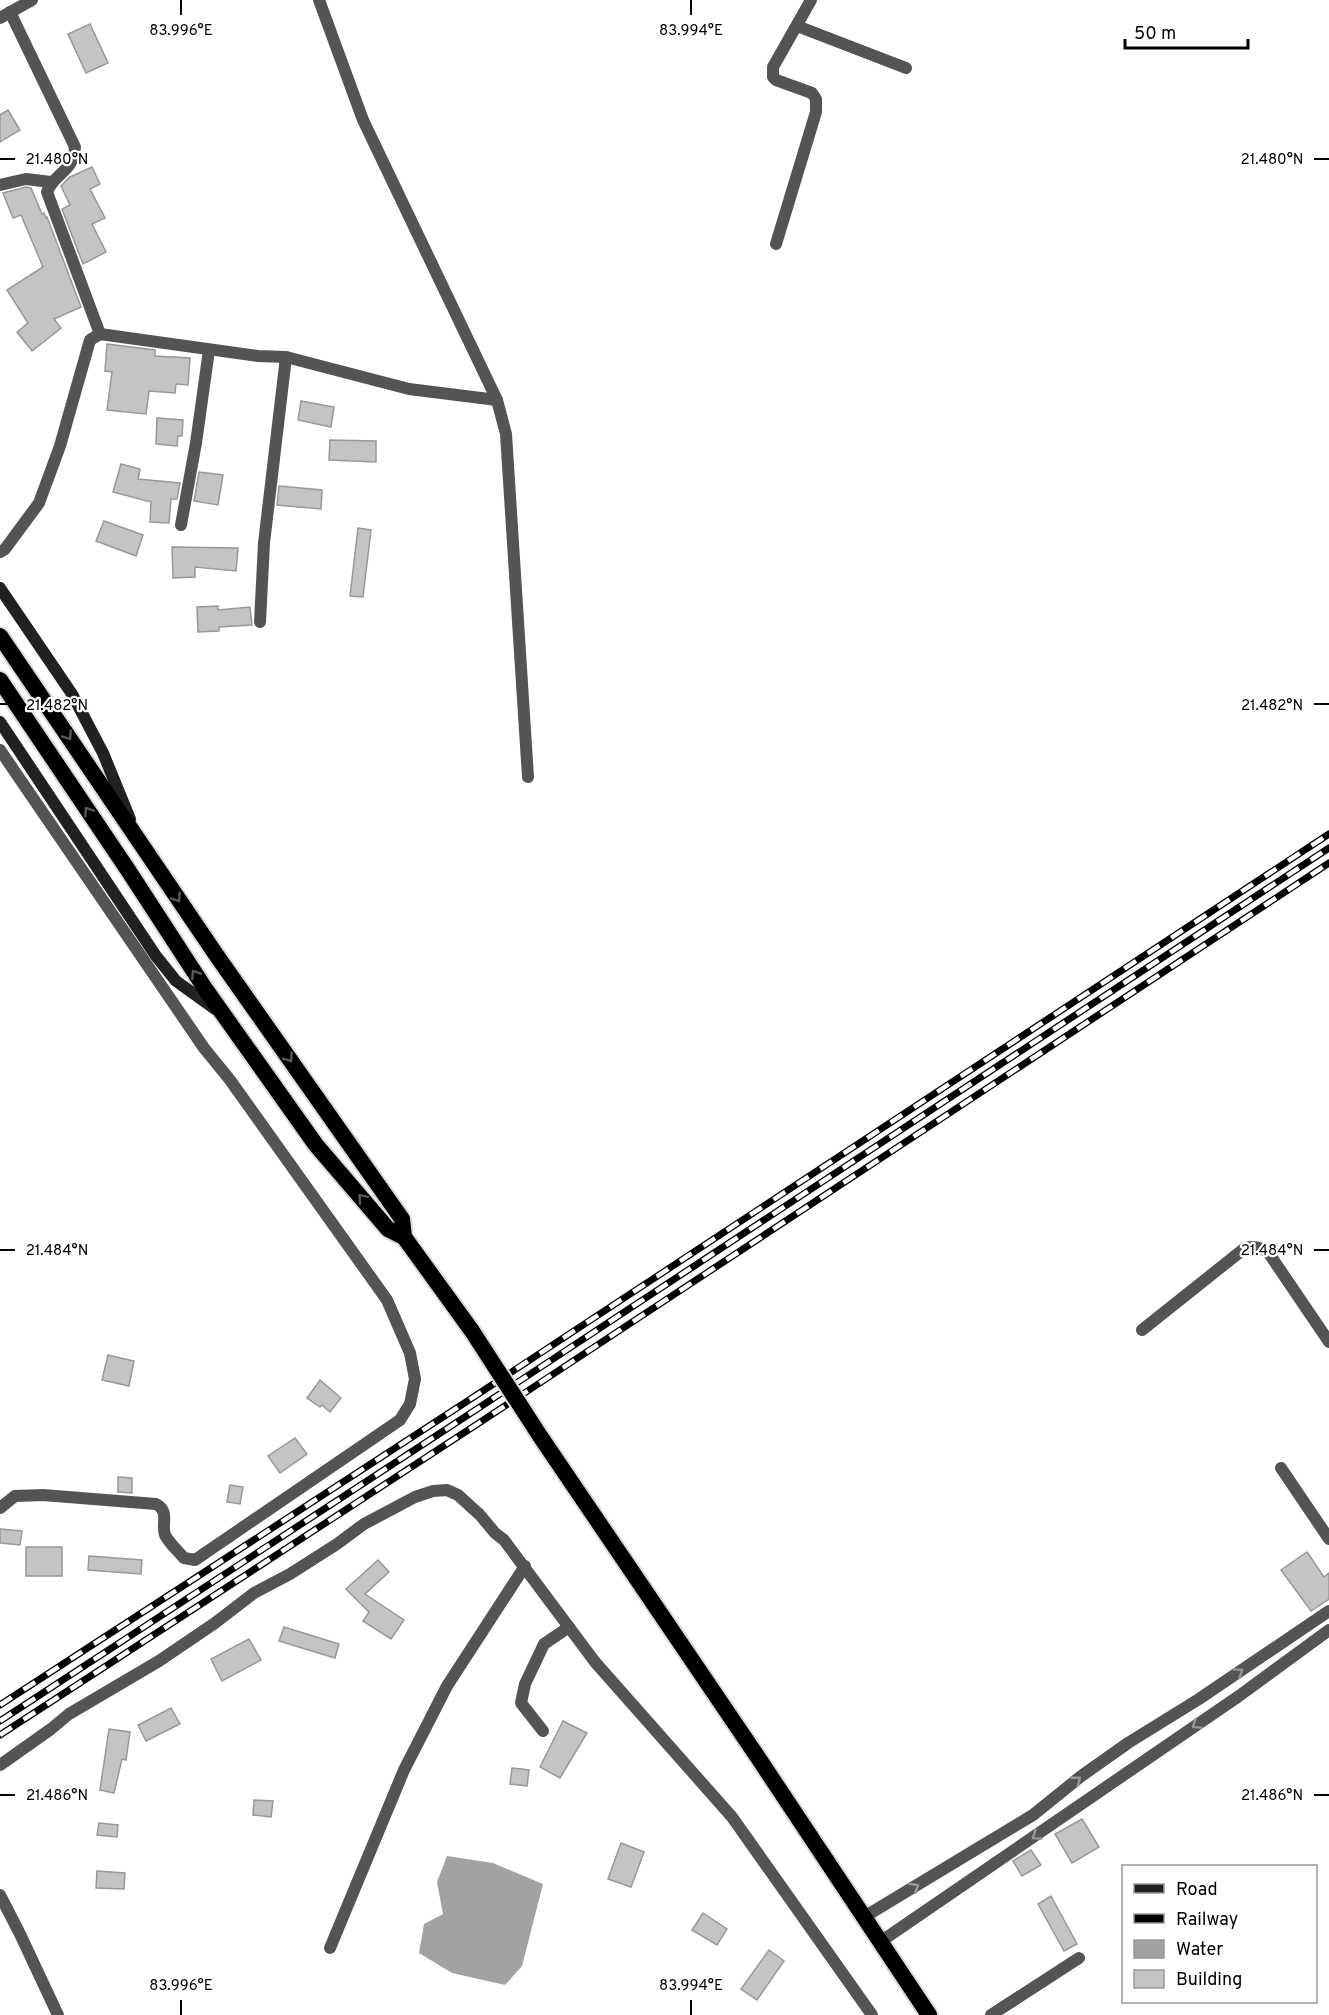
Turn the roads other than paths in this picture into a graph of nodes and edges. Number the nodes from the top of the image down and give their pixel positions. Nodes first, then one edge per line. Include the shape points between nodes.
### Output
1 (32, 0) edge
2 (319, 0) edge
3 (811, 0) edge
4 (5, 15) edge
5 (797, 26) junction
6 (906, 68) dead end
7 (51, 182) junction
8 (0, 185) edge
9 (776, 244) dead end
10 (100, 334) junction
11 (209, 350) junction
12 (286, 357) junction
13 (497, 400) junction
14 (181, 525) dead end
15 (0, 552) edge
16 (0, 588) edge
17 (260, 622) dead end
18 (0, 636) edge
19 (0, 680) edge
20 (0, 722) edge
21 (0, 750) edge
22 (528, 777) dead end
23 (141, 844) junction
24 (223, 1014) junction
25 (404, 1237) junction
26 (1143, 1330) dead end
27 (1329, 1342) edge
28 (1281, 1468) dead end
29 (0, 1508) edge
30 (1329, 1539) edge
31 (525, 1566) junction
32 (1329, 1611) edge
33 (569, 1627) junction
34 (1329, 1630) edge
35 (543, 1731) dead end
36 (0, 1765) edge
37 (0, 1895) edge
38 (864, 1917) junction
39 (880, 1942) junction
40 (330, 1948) dead end
41 (1079, 1958) dead end
42 (58, 2015) edge
43 (872, 2015) edge
44 (928, 2015) edge
45 (991, 2015) edge

1 - 4 street
2 - 13 street via 363,120
3 - 5 street
4 - 7 street via 75,147 74,159 66,171
5 - 6 street
5 - 9 street via 773,67 773,76 812,93 816,112
7 - 8 street via 26,179
7 - 10 street via 47,192 50,203
10 - 11 street
10 - 15 street via 90,340 60,446 39,503
11 - 12 street
11 - 14 street
12 - 13 street via 409,389
12 - 17 street via 264,543
13 - 22 street via 506,434
16 - 23 main road via 72,694 103,753
18 -> 23 highway
24 -> 19 highway
20 - 24 main road via 156,956 176,981
21 - 29 street via 204,1048 387,1300 410,1353 414,1379 410,1404 400,1420 195,1560 183,1558 165,1535 163,1510 156,1504 43,1495 15,1496
23 -> 25 highway via 402,1219
25 -> 24 highway via 388,1229 316,1145
25 - 38 highway, bridge via 472,1331
26 - 27 street via 1245,1248 1253,1246 1268,1252
28 - 30 street
31 - 33 street
31 - 36 street via 458,1495 447,1490 415,1497 254,1593 159,1661 69,1714
31 - 40 street via 447,1686 404,1770
38 -> 32 street via 1033,1815 1128,1743 1199,1700
33 - 35 street via 544,1644 525,1684 521,1703
33 - 43 street via 732,1817
34 -> 39 street
37 - 42 street
38 - 39 highway
39 - 44 highway
41 - 45 street

